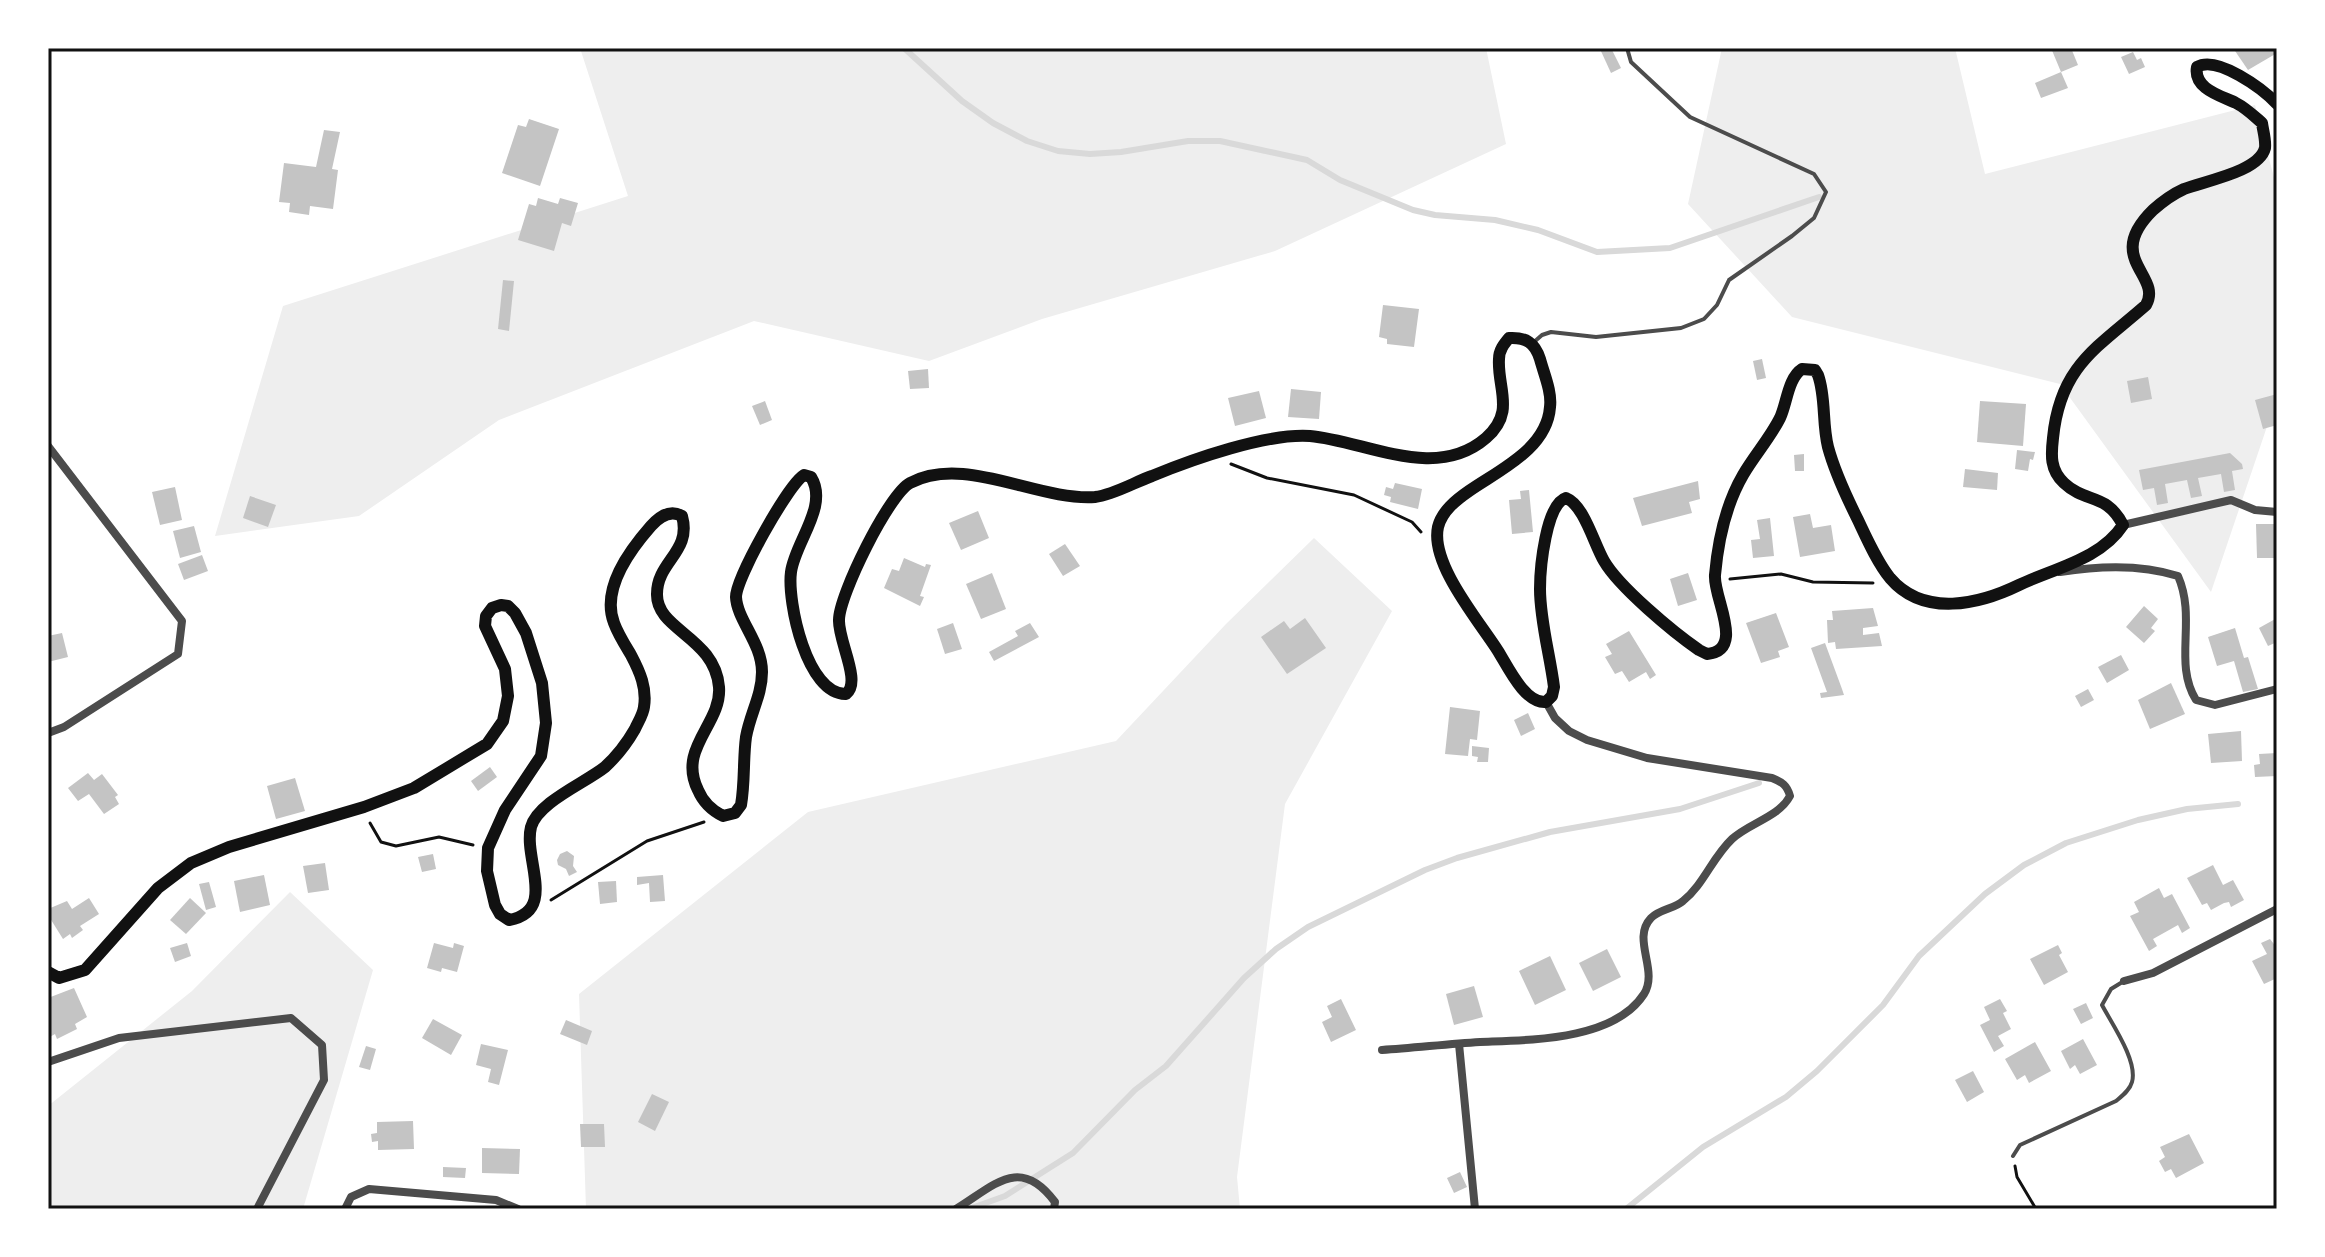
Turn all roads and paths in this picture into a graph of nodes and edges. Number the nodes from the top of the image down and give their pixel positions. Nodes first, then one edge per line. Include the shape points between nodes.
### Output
1 (1627, 48) edge
2 (2277, 104) edge
3 (1532, 344) junction
4 (48, 446) edge
5 (1210, 456) junction
6 (2277, 512) edge
7 (2123, 525) junction
8 (1421, 532) dead end
9 (2038, 576) junction
10 (1892, 580) junction
11 (1714, 583) junction
12 (2277, 689) edge
13 (1546, 702) junction
14 (48, 733) edge
15 (364, 807) junction
16 (723, 816) junction
17 (488, 848) junction
18 (531, 909) junction
19 (2277, 909) edge
20 (48, 972) edge
21 (2124, 981) joint
22 (1459, 1044) junction
23 (1382, 1050) dead end
24 (48, 1062) edge
25 (2013, 1156) dead end
26 (2017, 1177) dead end
27 (257, 1209) edge
28 (345, 1209) edge
29 (518, 1209) edge
30 (956, 1209) edge
31 (1054, 1209) edge
32 (1475, 1209) edge
33 (2036, 1209) edge

1 - 3 lane via 1631,62 1690,117 1814,174 1826,192 1814,218 1729,280 1704,319 1681,328 1596,337 1551,332
2 - 7 main road via 2232,72 2214,64 2197,67 2205,87 2262,123 2266,145 2261,157 2170,197 2143,220 2131,254 2149,299 2087,355 2071,377 2054,423 2051,460 2056,473 2065,485 2115,510
3 - 5 main road via 1522,337 1509,338 1501,349 1503,407 1498,424 1480,443 1452,456 1407,457 1301,436
3 - 13 main road via 1551,405 1546,427 1523,453 1456,500 1437,531 1448,574 1517,680 1533,700
4 - 14 street via 182,621 178,654
5 - 8 path via 1267,478 1354,495 1412,522
5 - 16 main road via 1098,497 1067,496 963,474 929,476 907,484 871,537 843,595 842,647 854,681 850,692 840,695 811,665 795,616 791,573 817,493 811,477 797,480 736,595 759,654 762,681 746,736 741,805
6 - 7 street via 2231,500
7 - 9 main road via 2090,555
9 - 10 main road via 1968,604 1932,603
9 - 12 street via 2089,567 2178,576 2187,603 2185,672 2196,700 2215,705
10 - 11 path via 1813,582 1781,574
10 - 11 main road via 1836,474 1823,423 1820,380 1809,368 1797,372 1779,420 1741,478 1717,546
11 - 13 main road via 1726,643 1707,654 1627,588 1605,564 1576,504 1561,499 1550,516 1540,589 1554,687
13 - 22 street via 1569,731 1587,740 1647,758 1772,778 1788,788 1790,796 1720,851 1693,894 1652,917 1644,934 1651,981 1629,1009 1591,1030 1540,1041
15 - 17 path via 381,842 396,846 439,837
15 - 17 main road via 414,788 487,744 503,721 508,696 505,669 485,626 486,616 492,608 508,606 526,633 542,683 546,723 541,756 505,810
15 - 20 main road via 191,863 158,888 85,970 59,978
16 - 18 path via 647,841
16 - 18 main road via 702,800 691,772 696,746 719,699 716,672 702,648 659,607 661,572 681,546 685,531 682,516 669,513 653,523 626,558 612,590 613,622 642,680 644,711 627,744 604,767 546,806 532,823 528,846 538,894
17 - 18 main road via 487,871 500,914 519,919
19 - 21 street via 2153,973
21 - 25 lane via 2111,989 2102,1005 2133,1069 2126,1093 2020,1145
22 - 23 street
22 - 32 street
24 - 27 street via 119,1038 291,1018 322,1045 324,1080
26 - 33 path
28 - 29 street via 351,1197 369,1189 496,1200
30 - 31 street via 999,1181 1021,1176 1042,1184

